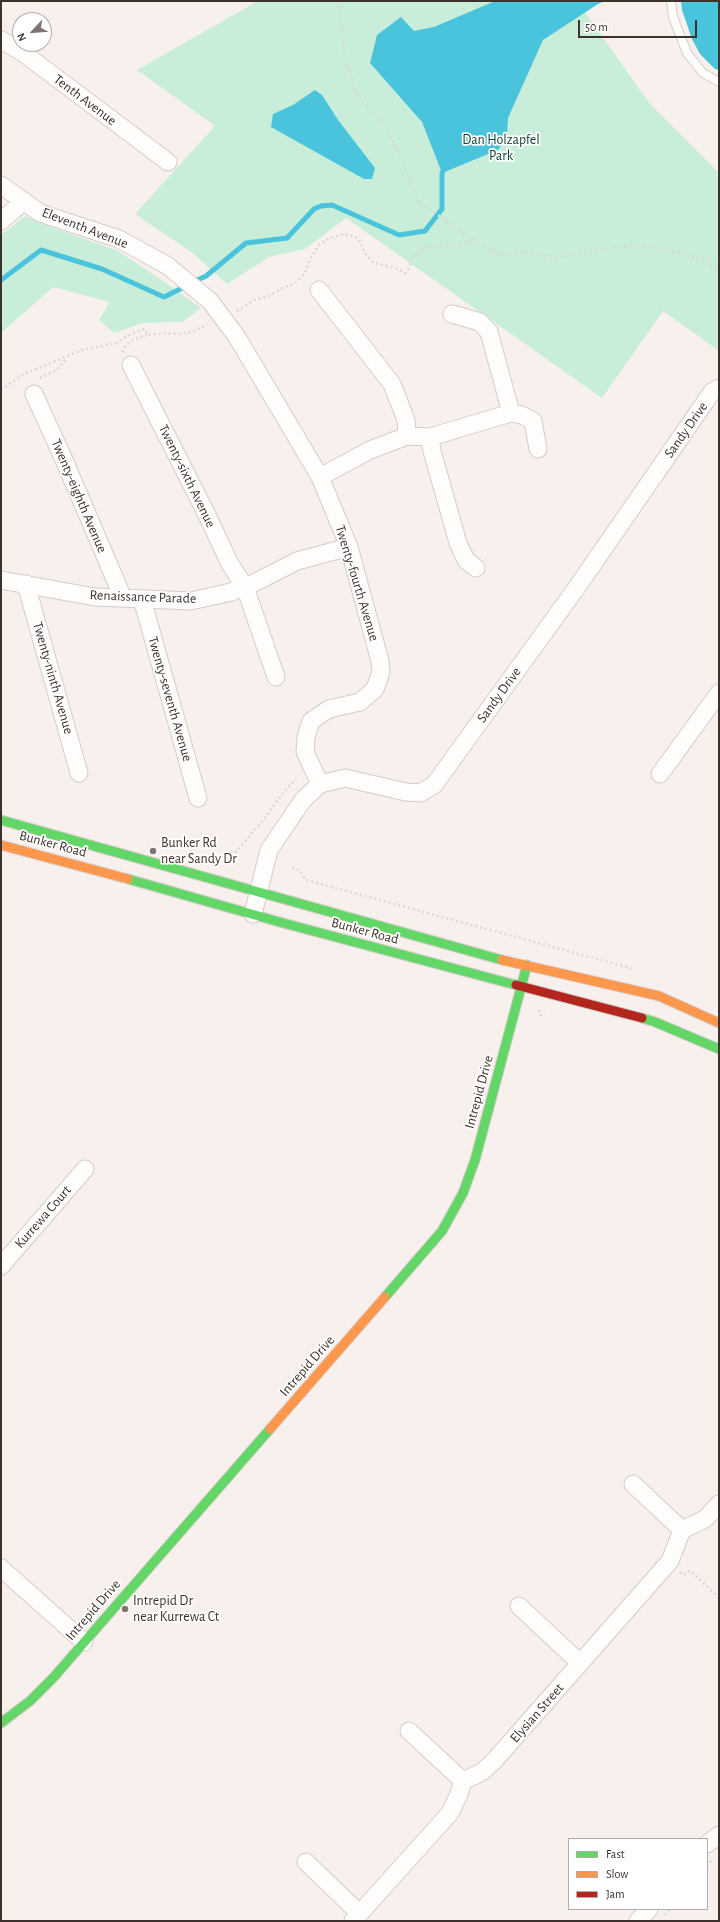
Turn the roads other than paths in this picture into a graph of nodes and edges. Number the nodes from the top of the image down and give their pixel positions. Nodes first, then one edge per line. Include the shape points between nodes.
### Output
1 (671, 1) edge
2 (1, 40) edge
3 (719, 82) edge
4 (168, 162) dead end
5 (1, 185) edge
6 (24, 202) junction
7 (1, 221) edge
8 (319, 290) dead end
9 (452, 314) dead end
10 (223, 318) joint
11 (131, 364) road end
12 (719, 388) edge
13 (34, 394) dead end
14 (511, 413) junction
15 (407, 436) junction
16 (430, 438) junction
17 (538, 449) dead end
18 (320, 476) junction
19 (349, 547) junction
20 (476, 568) dead end
21 (1, 580) edge
22 (26, 584) junction
23 (245, 587) junction
24 (123, 598) junction
25 (142, 599) junction
26 (276, 677) dead end
27 (719, 692) edge
28 (79, 773) dead end
29 (660, 774) dead end
30 (320, 784) junction
31 (198, 798) dead end
32 (1, 820) edge
33 (1, 845) edge
34 (258, 891) junction
35 (253, 914) junction
36 (527, 965) junction
37 (521, 986) junction
38 (719, 1023) edge
39 (719, 1049) edge
40 (85, 1169) dead end
41 (1, 1266) edge
42 (633, 1484) dead end
43 (719, 1504) edge
44 (682, 1530) junction
45 (1, 1568) edge
46 (519, 1606) dead end
47 (84, 1642) junction
48 (580, 1663) junction
49 (1, 1723) edge
50 (409, 1732) dead end
51 (463, 1781) junction
52 (719, 1836) edge
53 (708, 1843) edge
54 (306, 1862) dead end
55 (648, 1910) edge
56 (356, 1917) edge
57 (638, 1921) edge

1 - 3 lane via 673,17 687,53 703,73
2 - 4 street, Tenth Avenue via 22,52
5 - 6 street, Eleventh Avenue
6 - 7 street
6 - 10 street, Eleventh Avenue via 40,213 119,239 168,266 210,301
8 - 15 street via 392,384 406,420
9 - 14 street via 480,322 489,332
10 - 18 street, Twenty-fourth Avenue
11 - 23 street, Twenty-sixth Avenue via 230,564
12 - 30 street, Sandy Drive via 712,392 575,590 434,785 420,793 345,778
13 - 24 street, Twenty-eighth Avenue
14 - 16 street
14 - 17 street via 522,414 533,421
15 - 16 street
15 - 18 street via 370,450
16 - 20 street via 458,543 466,560
18 - 19 street, Twenty-fourth Avenue
19 - 23 street, Renaissance Parade via 297,561
19 - 30 street, Twenty-fourth Avenue via 381,672 375,689 360,702 329,709 311,722 305,752
21 - 22 street, Renaissance Parade
22 - 24 street, Renaissance Parade via 95,597
22 - 28 street, Twenty-ninth Avenue
23 - 25 street, Renaissance Parade via 190,601
23 - 26 street, Twenty-sixth Avenue
24 - 25 street, Renaissance Parade
25 - 31 street, Twenty-seventh Avenue
27 - 29 street
30 - 34 street, Sandy Drive via 303,800 269,850
32 - 34 main road, Bunker Road
33 - 35 main road, Bunker Road
34 - 35 street, Sandy Drive
34 - 36 main road, Bunker Road
35 - 37 main road, Bunker Road
36 - 37 main road, Intrepid Drive
36 - 38 main road, Bunker Road via 659,996
37 - 39 main road, Bunker Road via 655,1022
37 - 47 main road, Intrepid Drive via 475,1160 463,1193 442,1231
40 - 41 street, Kurrewa Court
42 - 44 street
43 - 44 street via 705,1519
44 - 48 street, Elysian Street via 670,1561
45 - 47 street
46 - 48 street
47 - 49 main road, Intrepid Drive via 30,1701
48 - 51 street, Elysian Street via 494,1761 482,1772
50 - 51 street
51 - 56 street via 450,1813
52 - 53 street
54 - 56 street
55 - 57 street

